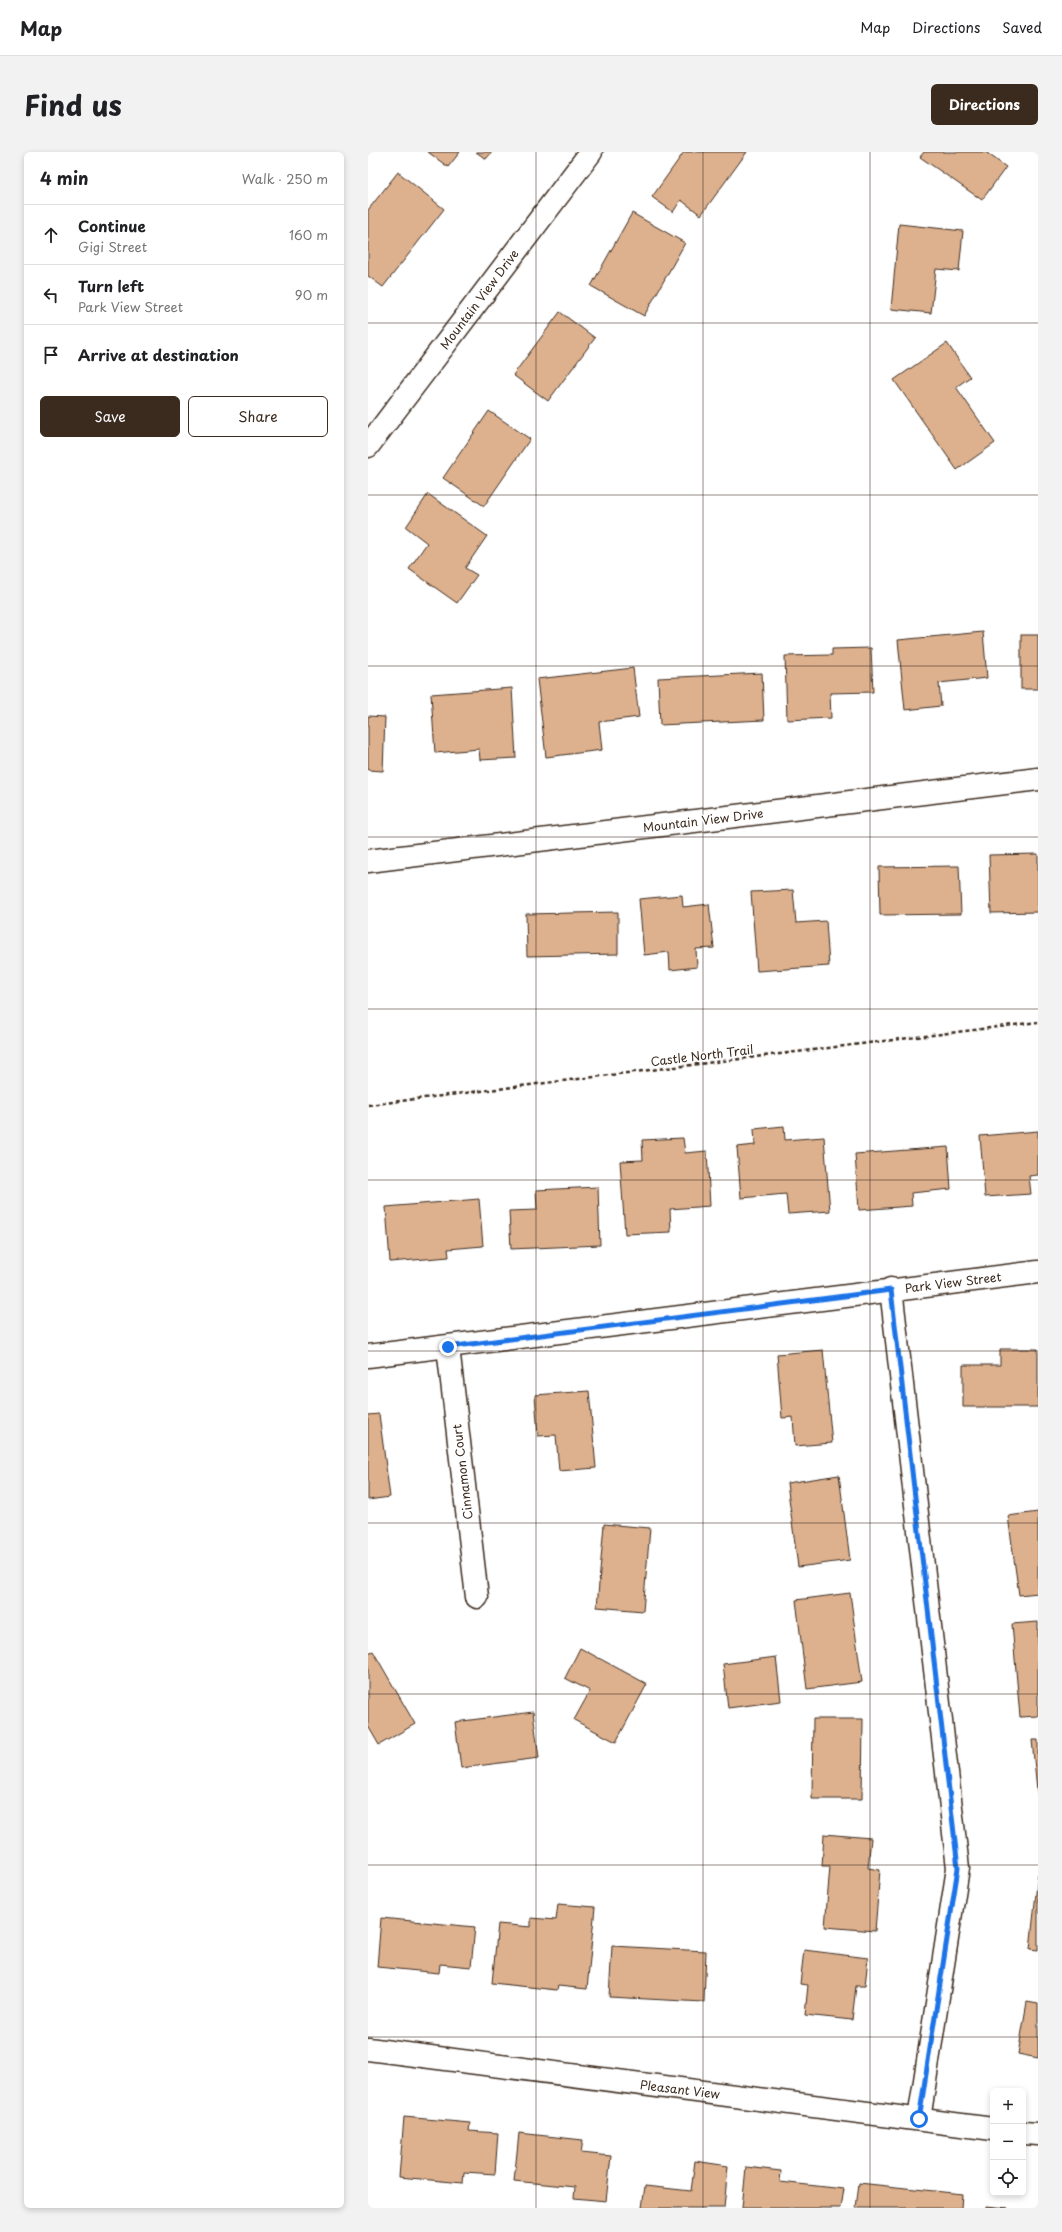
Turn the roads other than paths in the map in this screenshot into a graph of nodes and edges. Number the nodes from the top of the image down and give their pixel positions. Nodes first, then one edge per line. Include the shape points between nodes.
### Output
1 (591, 152) edge
2 (368, 446) edge
3 (1038, 779) edge
4 (368, 861) edge
5 (1038, 1272) edge
6 (891, 1290) junction
7 (448, 1347) junction
8 (368, 1356) edge
9 (477, 1597) dead end
10 (368, 2049) edge
11 (919, 2119) junction
12 (990, 2129) edge
13 (1026, 2133) edge
14 (1038, 2134) edge

1 - 2 street, Mountain View Drive
3 - 4 street, Mountain View Drive
5 - 6 street, Park View Street
6 - 7 street, Park View Street
6 - 11 street via 958,1868
7 - 8 street, Park View Street
7 - 9 street, Cinnamon Court
10 - 11 street, Pleasant View
11 - 12 street, Pleasant View
13 - 14 street

